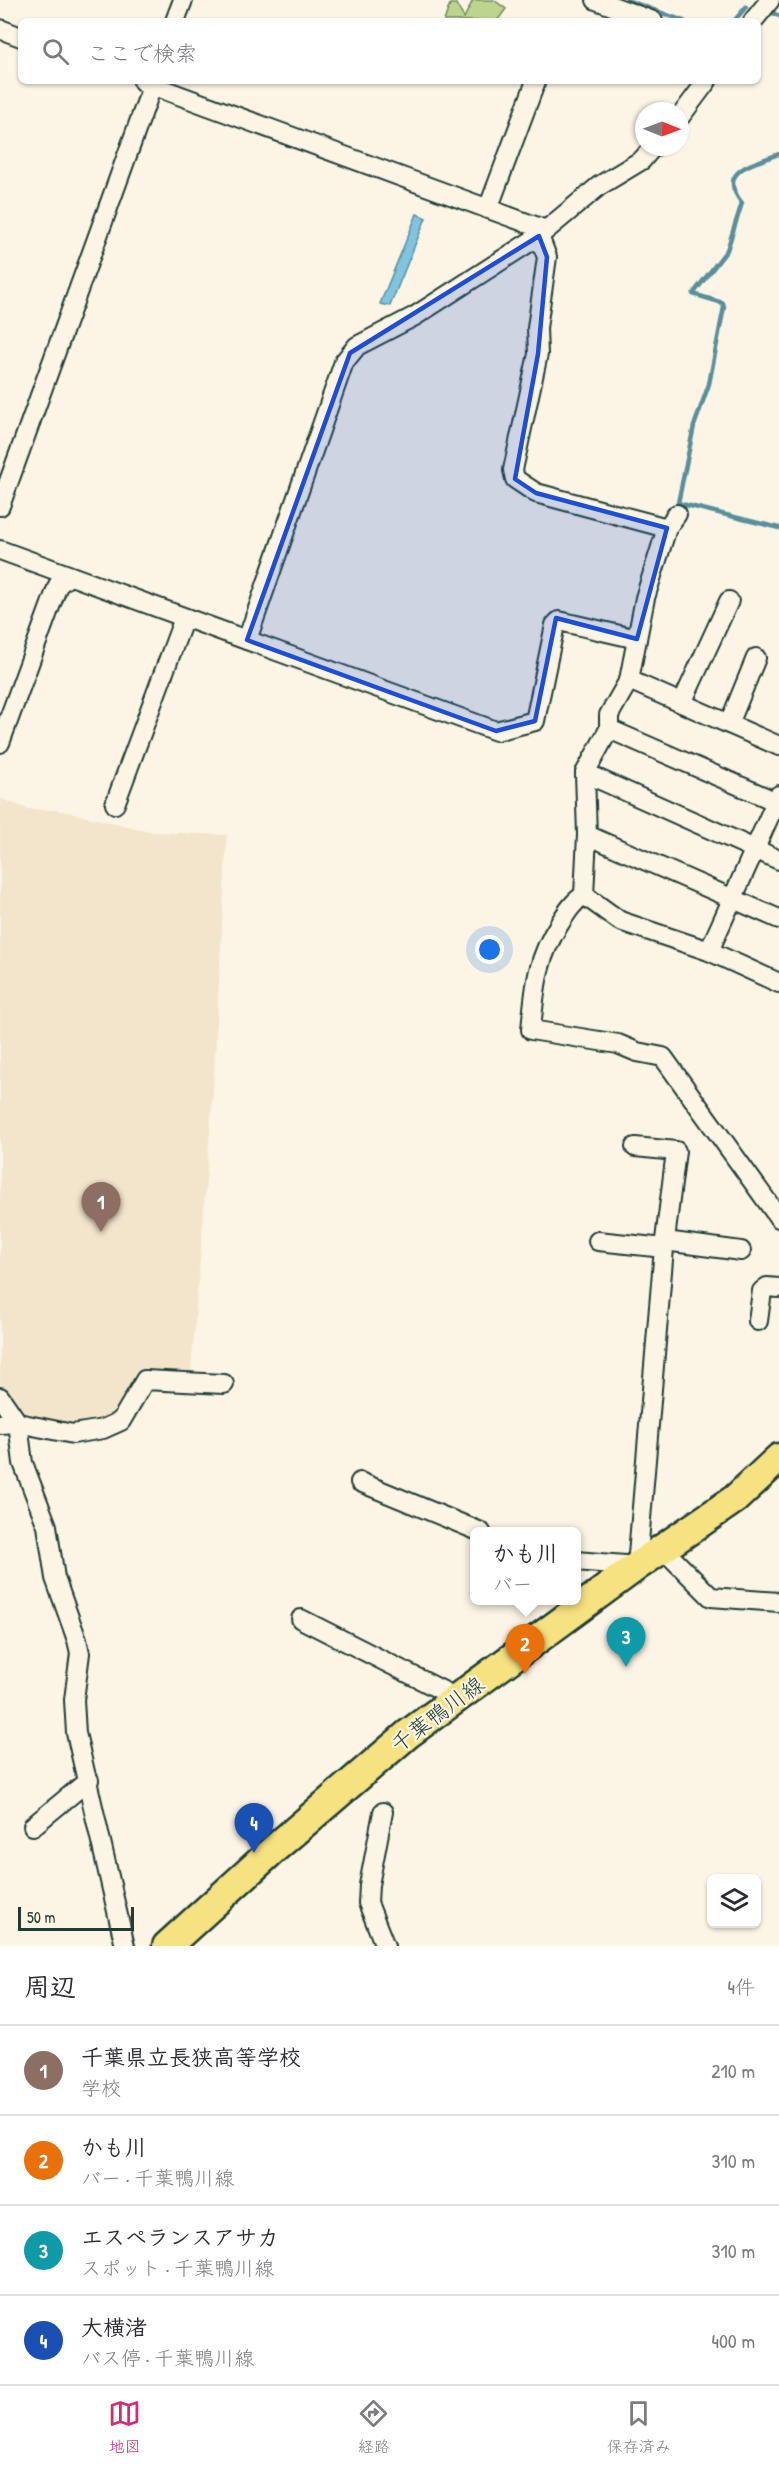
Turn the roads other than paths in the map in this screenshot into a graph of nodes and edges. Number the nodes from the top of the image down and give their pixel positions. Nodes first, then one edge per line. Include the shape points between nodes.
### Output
1 (183, 0) edge
2 (596, 0) edge
3 (770, 0) edge
4 (176, 18) edge
5 (645, 18) edge
6 (755, 18) edge
7 (0, 29) edge
8 (18, 36) edge
9 (148, 84) edge
10 (154, 84) edge
11 (535, 84) edge
12 (705, 84) edge
13 (689, 105) edge
14 (645, 156) edge
15 (488, 209) junction
16 (543, 233) junction
17 (0, 506) edge
18 (0, 550) edge
19 (69, 576) junction
20 (729, 601) dead end
21 (184, 618) junction
22 (637, 639) junction
23 (247, 640) junction
24 (756, 658) dead end
25 (629, 680) junction
26 (682, 703) junction
27 (729, 724) junction
28 (609, 729) junction
29 (0, 743) edge
30 (779, 746) edge
31 (585, 773) junction
32 (778, 800) edge
33 (115, 804) dead end
34 (588, 835) junction
35 (754, 849) junction
36 (779, 860) edge
37 (584, 895) junction
38 (732, 899) junction
39 (779, 919) edge
40 (709, 951) junction
41 (779, 982) edge
42 (635, 1147) dead end
43 (779, 1218) edge
44 (598, 1241) dead end
45 (665, 1244) junction
46 (741, 1251) dead end
47 (779, 1288) edge
48 (758, 1321) dead end
49 (224, 1384) dead end
50 (0, 1397) edge
51 (9, 1424) edge
52 (779, 1458) edge
53 (360, 1482) dead end
54 (470, 1527) edge
55 (662, 1548) junction
56 (581, 1561) edge
57 (637, 1566) junction
58 (779, 1602) edge
59 (301, 1619) dead end
60 (457, 1698) junction
61 (89, 1780) junction
62 (383, 1812) dead end
63 (33, 1826) dead end
64 (125, 1946) edge
65 (167, 1946) edge
66 (386, 1946) edge

1 - 4 street
2 - 5 street
3 - 6 street
7 - 8 street
9 - 17 street
10 - 15 street
11 - 15 street
12 - 13 street
14 - 16 street via 598,186
15 - 16 street
16 - 22 street via 547,257 537,328 538,354 513,470 515,479 536,493 672,521 645,598
16 - 23 street via 416,316 350,352
18 - 19 street
19 - 21 street
19 - 29 street via 58,585
20 - 26 street
21 - 23 street
21 - 33 street
22 - 23 street via 559,621 535,721 496,731
22 - 25 street
24 - 27 street
25 - 26 street
25 - 28 street via 609,715
26 - 27 street
27 - 30 street
28 - 31 street
28 - 32 street
31 - 34 street
31 - 35 street
32 - 35 street
34 - 37 street
34 - 38 street
35 - 36 street
35 - 38 street
37 - 40 street via 620,921
37 - 43 street via 572,905 546,945 538,967 531,1030 618,1044 663,1057
38 - 39 street
38 - 40 street
40 - 41 street
42 - 45 street via 676,1151
44 - 45 street
45 - 46 street
45 - 57 street
47 - 48 street via 767,1287 762,1291
49 - 51 street via 145,1380 122,1421 103,1429 73,1434
50 - 51 street
51 - 61 street via 47,1526 55,1578 78,1640 74,1716
52 - 55 main road, 千葉鴨川線 via 735,1498
53 - 54 street
55 - 57 main road, 千葉鴨川線
55 - 58 street via 711,1597
56 - 57 street
57 - 60 main road, 千葉鴨川線
59 - 60 street
60 - 65 main road, 千葉鴨川線 via 349,1784
61 - 63 street
61 - 64 street
62 - 66 street via 368,1904

